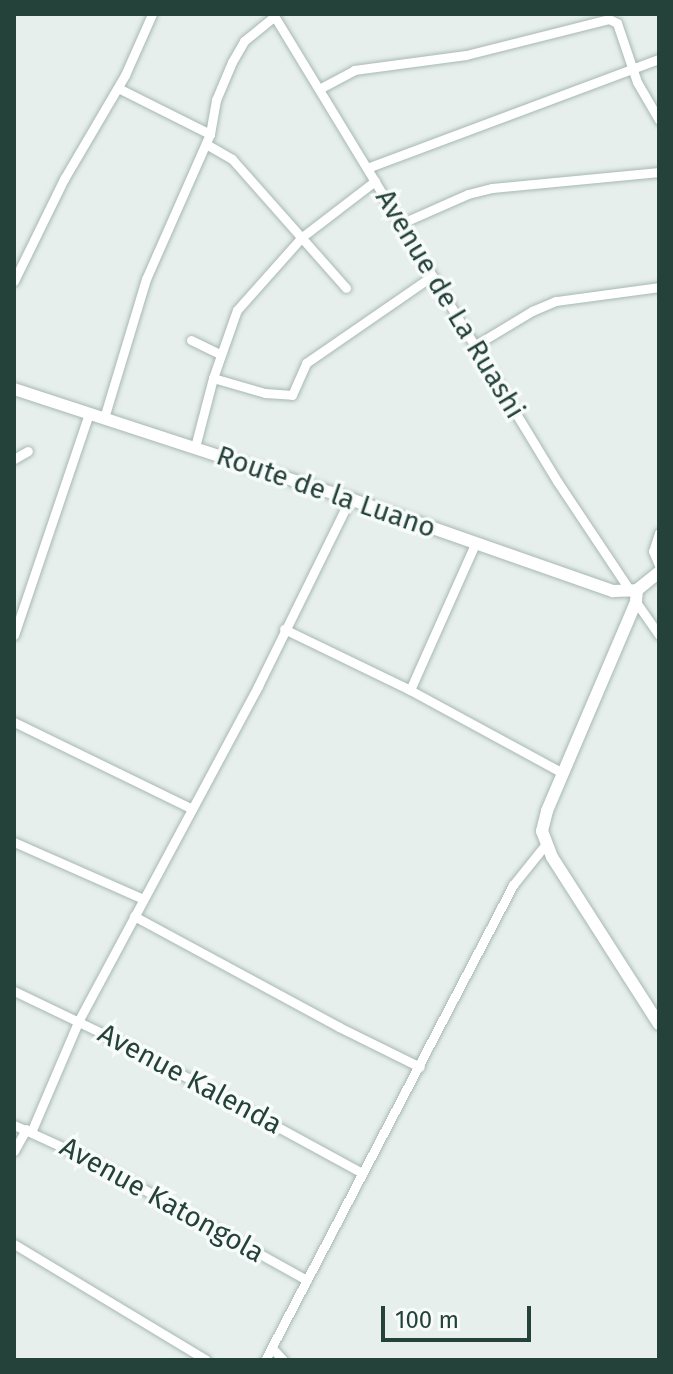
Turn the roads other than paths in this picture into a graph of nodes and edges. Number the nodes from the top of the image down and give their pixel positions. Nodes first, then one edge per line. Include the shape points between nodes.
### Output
1 (152, 14) edge
2 (274, 15) edge
3 (659, 59) edge
4 (633, 69) junction
5 (118, 88) junction
6 (319, 89) junction
7 (659, 120) edge
8 (210, 134) junction
9 (206, 144) junction
10 (367, 168) junction
11 (659, 172) edge
12 (375, 181) junction
13 (400, 224) junction
14 (302, 237) junction
15 (432, 276) junction
16 (14, 281) edge
17 (659, 287) edge
18 (346, 288) dead end
19 (191, 340) dead end
20 (474, 346) junction
21 (220, 354) junction
22 (213, 378) junction
23 (14, 389) edge
24 (89, 413) junction
25 (104, 418) junction
26 (195, 447) junction
27 (28, 451) dead end
28 (14, 459) edge
29 (350, 499) junction
30 (659, 533) edge
31 (475, 544) junction
32 (659, 565) edge
33 (659, 572) edge
34 (635, 595) junction
35 (284, 629) junction
36 (14, 635) edge
37 (659, 635) edge
38 (410, 690) junction
39 (14, 722) edge
40 (563, 773) junction
41 (192, 809) junction
42 (14, 842) edge
43 (546, 844) junction
44 (143, 899) junction
45 (134, 916) junction
46 (14, 991) edge
47 (79, 1020) junction
48 (659, 1024) edge
49 (420, 1067) junction
50 (14, 1125) edge
51 (29, 1130) junction
52 (14, 1151) edge
53 (362, 1173) junction
54 (14, 1244) edge
55 (307, 1280) junction
56 (272, 1348) junction
57 (206, 1360) edge
58 (265, 1360) edge
59 (283, 1360) edge

1 - 5 street
2 - 6 street, Avenue de La Ruashi
2 - 8 street via 236,51 216,100
3 - 4 street
4 - 6 street via 617,23 609,19 466,55 354,70
4 - 7 street
4 - 10 street
5 - 8 street
5 - 16 street via 64,179
6 - 10 street, Avenue de La Ruashi
8 - 9 street
9 - 14 street via 232,159
9 - 25 street via 146,279
10 - 12 street, Avenue de La Ruashi
11 - 13 street via 492,188
12 - 13 street, Avenue de La Ruashi
12 - 14 street
13 - 15 street, Avenue de La Ruashi
14 - 18 street
14 - 21 street via 237,310
15 - 20 street, Avenue de La Ruashi
15 - 22 street via 306,363 292,395
17 - 20 street via 556,301
19 - 21 street
20 - 34 street, Avenue de La Ruashi
21 - 22 street
22 - 26 street
23 - 24 street, Route de la Luano
24 - 25 street, Route de la Luano
24 - 36 street
25 - 26 street, Route de la Luano
26 - 29 street, Route de la Luano
27 - 28 street
29 - 31 street, Route de la Luano
29 - 35 street
30 - 32 street via 653,551
31 - 34 street, Route de la Luano
31 - 38 street
33 - 34 street
34 - 37 street, Avenue de La Ruashi
34 - 40 street
35 - 38 street
35 - 41 street
38 - 40 street
39 - 41 street
40 - 43 street via 544,819
41 - 44 street
42 - 44 street
43 - 48 street
43 - 49 street via 513,885
44 - 45 street
45 - 47 street
45 - 49 street
46 - 47 street, Avenue Kalenda
47 - 51 street
47 - 53 street, Avenue Kalenda
49 - 53 street
50 - 51 street, Avenue Katongola
51 - 52 street
51 - 55 street, Avenue Katongola
53 - 55 street
54 - 57 street
55 - 56 street
56 - 58 street
56 - 59 street

